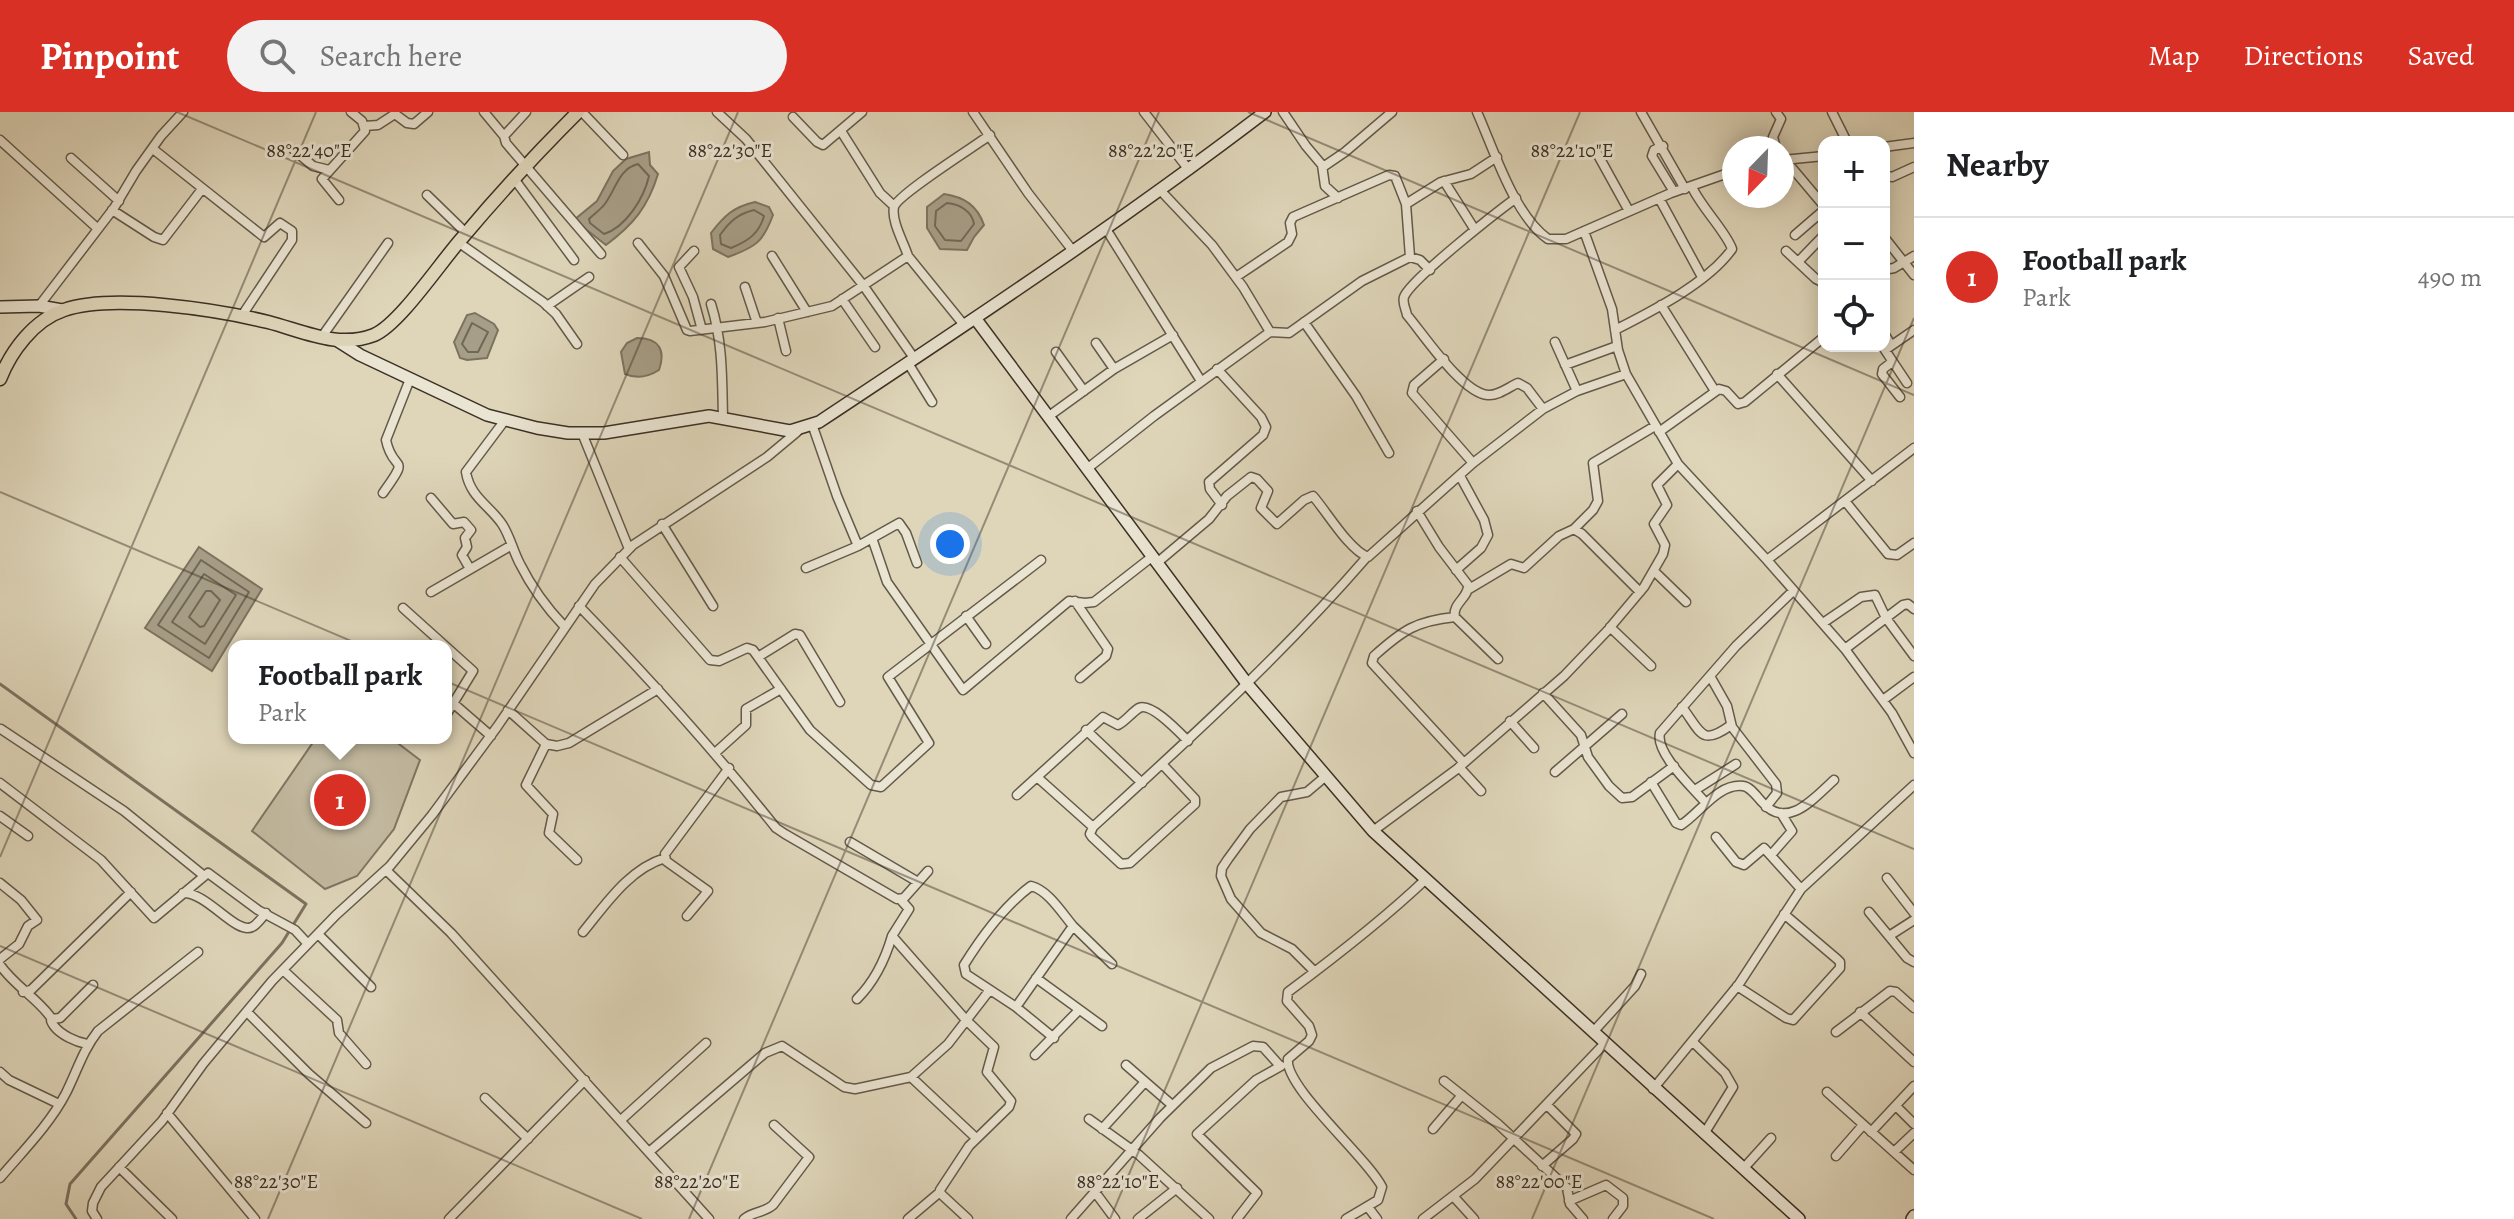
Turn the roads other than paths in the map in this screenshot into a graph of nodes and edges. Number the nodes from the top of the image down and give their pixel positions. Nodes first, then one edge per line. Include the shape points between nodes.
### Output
1 (183, 112) edge
2 (351, 112) edge
3 (428, 112) edge
4 (484, 112) edge
5 (526, 112) edge
6 (580, 112) edge
7 (717, 112) edge
8 (862, 112) edge
9 (973, 112) edge
10 (1144, 112) edge
11 (1265, 112) edge
12 (1283, 112) edge
13 (1392, 112) edge
14 (1477, 112) edge
15 (1641, 112) edge
16 (1776, 112) edge
17 (1832, 112) edge
18 (793, 117) dead end
19 (365, 126) junction
20 (841, 131) junction
21 (990, 135) junction
22 (504, 136) junction
23 (1773, 136) edge
24 (1844, 136) edge
25 (0, 140) edge
26 (1914, 143) edge
27 (1663, 146) junction
28 (1890, 146) edge
29 (153, 149) junction
30 (294, 150) dead end
31 (623, 155) dead end
32 (1598, 155) dead end
33 (1497, 157) junction
34 (1818, 157) edge
35 (71, 158) dead end
36 (1794, 162) edge
37 (527, 166) junction
38 (1323, 167) junction
39 (1914, 167) edge
40 (329, 170) junction
41 (1189, 170) junction
42 (1794, 171) edge
43 (1722, 175) edge
44 (1890, 176) edge
45 (515, 180) junction
46 (1444, 181) junction
47 (1688, 188) junction
48 (202, 189) junction
49 (1160, 190) junction
50 (1674, 192) junction
51 (427, 195) dead end
52 (1338, 198) junction
53 (1516, 198) junction
54 (1659, 198) junction
55 (1818, 199) edge
56 (339, 200) dead end
57 (119, 201) junction
58 (1406, 204) junction
59 (894, 206) junction
60 (1822, 208) edge
61 (112, 210) junction
62 (1629, 211) junction
63 (97, 228) junction
64 (1106, 229) junction
65 (1475, 230) junction
66 (1584, 231) junction
67 (1795, 235) dead end
68 (462, 238) junction
69 (1818, 241) edge
70 (388, 243) dead end
71 (638, 243) dead end
72 (1890, 245) edge
73 (694, 251) dead end
74 (1073, 251) junction
75 (1786, 251) dead end
76 (601, 254) dead end
77 (772, 256) dead end
78 (908, 256) junction
79 (1914, 256) edge
80 (1410, 257) junction
81 (574, 260) dead end
82 (1798, 262) junction
83 (1904, 263) junction
84 (1890, 268) edge
85 (1430, 270) junction
86 (1914, 275) edge
87 (589, 277) dead end
88 (1236, 277) junction
89 (1702, 277) junction
90 (1818, 280) edge
91 (863, 285) junction
92 (745, 287) dead end
93 (842, 299) junction
94 (711, 304) dead end
95 (1661, 305) junction
96 (39, 306) junction
97 (547, 306) junction
98 (0, 307) edge
99 (62, 310) junction
100 (807, 312) junction
101 (241, 317) junction
102 (778, 318) junction
103 (970, 322) junction
104 (1304, 322) junction
105 (757, 323) junction
106 (718, 327) junction
107 (702, 330) junction
108 (1615, 330) junction
109 (1914, 330) edge
110 (1270, 332) junction
111 (1173, 335) junction
112 (321, 338) junction
113 (338, 341) junction
114 (1555, 342) dead end
115 (1818, 342) edge
116 (1096, 343) dead end
117 (577, 344) dead end
118 (1891, 345) joint
119 (1617, 346) junction
120 (875, 347) dead end
121 (786, 351) dead end
122 (1056, 352) dead end
123 (1444, 359) junction
124 (911, 360) junction
125 (1892, 362) junction
126 (1565, 365) junction
127 (1114, 369) junction
128 (1217, 369) junction
129 (1626, 374) junction
130 (1777, 374) junction
131 (0, 379) edge
132 (410, 379) junction
133 (1201, 381) junction
134 (1907, 383) dead end
135 (1084, 391) junction
136 (1577, 391) junction
137 (1715, 391) junction
138 (1900, 397) dead end
139 (932, 402) dead end
140 (1543, 409) junction
141 (1049, 416) junction
142 (723, 418) junction
143 (505, 420) junction
144 (808, 426) junction
145 (1657, 429) junction
146 (582, 433) junction
147 (1914, 448) edge
148 (1389, 453) dead end
149 (1473, 463) junction
150 (1678, 464) junction
151 (1088, 468) junction
152 (1460, 476) junction
153 (1872, 481) junction
154 (383, 493) dead end
155 (431, 498) dead end
156 (1845, 501) junction
157 (1222, 505) junction
158 (1417, 511) junction
159 (662, 524) junction
160 (1574, 529) junction
161 (872, 538) junction
162 (1914, 543) edge
163 (512, 545) junction
164 (858, 546) junction
165 (629, 549) junction
166 (620, 557) junction
167 (1366, 558) junction
168 (1156, 559) junction
169 (1041, 560) dead end
170 (1767, 560) junction
171 (917, 563) dead end
172 (806, 568) dead end
173 (470, 569) junction
174 (1456, 570) junction
175 (1654, 571) junction
176 (1469, 589) junction
177 (1793, 591) junction
178 (431, 592) dead end
179 (1640, 592) junction
180 (1074, 600) junction
181 (1686, 602) dead end
182 (579, 606) junction
183 (713, 606) dead end
184 (403, 608) dead end
185 (1914, 609) edge
186 (966, 616) junction
187 (1455, 617) junction
188 (1886, 618) junction
189 (1823, 623) junction
190 (564, 626) junction
191 (1610, 627) junction
192 (439, 640) edge
193 (930, 644) junction
194 (986, 644) dead end
195 (1845, 649) junction
196 (452, 652) edge
197 (1914, 656) edge
198 (758, 657) junction
199 (1498, 659) dead end
200 (1651, 666) dead end
201 (1710, 676) junction
202 (1914, 677) edge
203 (1080, 678) dead end
204 (1248, 685) junction
205 (658, 689) junction
206 (781, 689) junction
207 (1543, 693) junction
208 (1883, 700) junction
209 (840, 702) dead end
210 (454, 704) junction
211 (452, 707) edge
212 (1682, 707) junction
213 (508, 710) junction
214 (1622, 714) dead end
215 (7, 720) dead end
216 (1510, 721) junction
217 (1731, 725) junction
218 (1, 730) edge
219 (1086, 730) junction
220 (491, 736) junction
221 (1188, 741) junction
222 (546, 744) junction
223 (1584, 745) junction
224 (1534, 748) dead end
225 (715, 753) junction
226 (1914, 753) edge
227 (1736, 764) dead end
228 (1163, 765) junction
229 (1462, 765) junction
230 (1674, 766) junction
231 (729, 768) junction
232 (1555, 772) dead end
233 (1326, 776) junction
234 (1037, 777) junction
235 (1834, 780) dead end
236 (1651, 782) junction
237 (0, 783) edge
238 (1142, 783) junction
239 (1914, 785) edge
240 (1695, 790) junction
241 (1481, 791) dead end
242 (1017, 795) dead end
243 (1705, 802) junction
244 (1766, 807) junction
245 (1781, 813) junction
246 (0, 816) edge
247 (1093, 827) junction
248 (1373, 831) junction
249 (28, 836) dead end
250 (1716, 837) dead end
251 (850, 842) dead end
252 (1771, 855) junction
253 (665, 858) junction
254 (577, 860) dead end
255 (386, 870) junction
256 (928, 871) dead end
257 (203, 875) junction
258 (1887, 878) dead end
259 (1426, 879) junction
260 (918, 882) junction
261 (0, 883) edge
262 (1801, 889) junction
263 (131, 892) junction
264 (183, 893) junction
265 (900, 899) junction
266 (1869, 912) dead end
267 (266, 913) junction
268 (1914, 913) edge
269 (1784, 914) junction
270 (687, 916) dead end
271 (1914, 920) edge
272 (1073, 926) junction
273 (583, 932) dead end
274 (318, 934) junction
275 (892, 936) junction
276 (1889, 936) junction
277 (308, 944) junction
278 (198, 952) dead end
279 (0, 962) edge
280 (1914, 962) edge
281 (1112, 964) dead end
282 (283, 970) junction
283 (1313, 970) junction
284 (1641, 974) dead end
285 (1036, 978) junction
286 (93, 985) dead end
287 (1737, 986) junction
288 (371, 987) dead end
289 (989, 991) junction
290 (23, 992) junction
291 (857, 999) dead end
292 (1016, 1007) junction
293 (1914, 1008) edge
294 (1079, 1010) junction
295 (247, 1012) junction
296 (1860, 1012) junction
297 (51, 1019) junction
298 (966, 1020) junction
299 (1102, 1026) dead end
300 (1594, 1031) junction
301 (1836, 1032) dead end
302 (1054, 1038) junction
303 (1606, 1042) junction
304 (1693, 1042) junction
305 (706, 1043) dead end
306 (87, 1044) junction
307 (1035, 1055) dead end
308 (1914, 1062) edge
309 (366, 1064) dead end
310 (1284, 1064) junction
311 (1126, 1065) dead end
312 (0, 1072) edge
313 (911, 1077) junction
314 (585, 1080) junction
315 (1444, 1081) dead end
316 (1144, 1083) junction
317 (1914, 1086) edge
318 (1653, 1089) junction
319 (1827, 1092) dead end
320 (1462, 1095) junction
321 (485, 1098) dead end
322 (59, 1104) junction
323 (1172, 1105) junction
324 (1547, 1105) junction
325 (1896, 1106) junction
326 (167, 1113) junction
327 (1089, 1119) dead end
328 (621, 1120) junction
329 (366, 1123) dead end
330 (1914, 1124) edge
331 (774, 1125) dead end
332 (1863, 1125) junction
333 (1102, 1129) junction
334 (1433, 1129) dead end
335 (1871, 1132) junction
336 (1914, 1133) edge
337 (1704, 1134) junction
338 (976, 1138) junction
339 (1771, 1138) dead end
340 (528, 1139) junction
341 (1514, 1141) junction
342 (1132, 1150) junction
343 (649, 1152) junction
344 (1894, 1152) junction
345 (1836, 1156) dead end
346 (1542, 1166) junction
347 (119, 1167) junction
348 (1743, 1169) junction
349 (1914, 1170) edge
350 (0, 1178) edge
351 (1177, 1188) junction
352 (940, 1192) junction
353 (1095, 1192) junction
354 (1454, 1197) junction
355 (1569, 1201) junction
356 (1368, 1207) junction
357 (97, 1219) edge
358 (172, 1219) edge
359 (255, 1219) edge
360 (449, 1219) edge
361 (709, 1219) edge
362 (744, 1219) edge
363 (908, 1219) edge
364 (968, 1219) edge
365 (1071, 1219) edge
366 (1115, 1219) edge
367 (1138, 1219) edge
368 (1209, 1219) edge
369 (1237, 1219) edge
370 (1346, 1219) edge
371 (1377, 1219) edge
372 (1423, 1219) edge
373 (1474, 1219) edge
374 (1583, 1219) edge
375 (1613, 1219) edge
376 (1799, 1219) edge

1 - 29 street
2 - 19 street
3 - 19 street via 414,124 395,114
4 - 22 street
5 - 22 street
6 - 31 street
6 - 37 main road
7 - 91 street via 746,139
8 - 20 street
9 - 21 street
10 - 41 street
11 - 41 street
12 - 38 street
13 - 38 street
14 - 33 street
15 - 27 street
16 - 23 street via 1781,119
17 - 24 street
18 - 20 street via 823,145
19 - 40 street
20 - 59 street
21 - 59 street
21 - 74 street
22 - 37 street
25 - 63 street
26 - 28 street
27 - 47 street
27 - 50 street via 1652,156
29 - 48 street
29 - 57 street
30 - 40 street via 313,166
32 - 62 street
33 - 46 street via 1471,174
33 - 53 street
34 - 36 street
35 - 57 street
37 - 45 main road
37 - 76 street
38 - 52 street via 1325,186
39 - 44 street
40 - 56 street via 322,179
41 - 49 street
42 - 55 street
43 - 47 street
45 - 68 main road
45 - 81 street
46 - 58 street
46 - 65 street
47 - 50 street
47 - 89 street via 1732,245
48 - 61 street via 163,240
48 - 101 street via 264,237 280,223 292,231 292,240
49 - 64 street
49 - 88 street
50 - 54 street
51 - 68 street
52 - 58 street via 1393,175
52 - 88 street via 1293,217 1288,242
53 - 65 street
53 - 66 street via 1548,239
54 - 62 street
54 - 89 street
57 - 61 street
58 - 80 street
59 - 78 street
60 - 67 street
61 - 63 street
62 - 66 street
63 - 96 street
64 - 74 street
64 - 111 street
65 - 85 street
66 - 108 street
68 - 97 street
68 - 113 main road via 389,325 370,336
69 - 82 street
70 - 112 street
71 - 107 street via 664,276 687,330
72 - 83 street
73 - 107 street via 679,267
74 - 103 street
75 - 82 street
77 - 100 street
78 - 91 street
78 - 103 street
79 - 83 street
80 - 85 street
80 - 104 street via 1362,281
82 - 90 street
83 - 84 street
83 - 86 street
85 - 123 street via 1403,301 1407,315
87 - 97 street
88 - 110 street
89 - 95 street
91 - 93 street
91 - 124 street
92 - 105 street
93 - 100 street
93 - 120 street
94 - 106 street
95 - 108 street
95 - 137 street
96 - 98 street
96 - 99 street
97 - 117 street
99 - 101 main road via 121,303
99 - 131 main road via 21,343
100 - 102 street
101 - 112 main road
102 - 105 street
102 - 121 street
103 - 124 street
103 - 141 street
104 - 110 street via 1289,333
104 - 148 street
105 - 106 street
106 - 107 street
106 - 142 street
108 - 119 street
109 - 118 street
110 - 128 street
111 - 127 street
111 - 133 street
112 - 113 main road
113 - 132 street
114 - 126 street
115 - 130 street
116 - 127 street
118 - 125 street via 1885,353
119 - 126 street
119 - 129 street
122 - 135 street
123 - 140 street via 1475,391 1493,395 1518,383
123 - 149 street via 1414,385 1412,393
124 - 139 street
124 - 144 street
125 - 134 street
125 - 138 street via 1882,374
126 - 136 street
127 - 135 street
128 - 133 street
128 - 157 street via 1266,427 1209,482
129 - 136 street
129 - 145 street
130 - 137 street via 1741,404 1723,389
130 - 153 street
132 - 143 street
132 - 154 street via 386,440 400,463 399,471
133 - 151 street
135 - 141 street
136 - 140 street
137 - 145 street
140 - 149 street
141 - 151 street
142 - 144 street via 767,429
142 - 146 street
143 - 146 street
143 - 163 street via 466,472 468,484 501,522
144 - 159 street
144 - 164 street
145 - 150 street
145 - 160 street via 1593,463 1598,501
146 - 165 street
147 - 153 street
149 - 152 street
150 - 170 street
150 - 175 street via 1657,485 1667,505 1654,521 1665,545
151 - 168 street
152 - 158 street
152 - 174 street via 1488,535
153 - 156 street
155 - 173 street via 451,523 464,522 471,530 462,555
156 - 162 street via 1888,554 1897,555
156 - 170 street
157 - 167 street via 1251,477 1268,491 1261,508 1275,524 1313,496
157 - 168 street
158 - 167 street
158 - 174 street
159 - 165 street
159 - 183 street
160 - 176 street via 1524,568 1511,564
160 - 179 street
161 - 164 street
161 - 171 street via 903,525
161 - 193 street via 887,582
163 - 173 street
163 - 190 street via 539,599
164 - 172 street
165 - 166 street
166 - 182 street
166 - 198 street via 710,660 747,648
167 - 204 street
168 - 180 street via 1094,602
168 - 204 street
169 - 186 street
170 - 177 street
173 - 178 street
174 - 176 street
175 - 179 street
175 - 181 street
176 - 187 street via 1455,608
177 - 189 street
177 - 201 street
179 - 191 street
180 - 193 street via 966,689 960,688
180 - 203 street via 1108,649
182 - 190 street
182 - 205 street
184 - 192 street
185 - 188 street via 1903,605
186 - 193 street
186 - 194 street
187 - 199 street
187 - 229 street via 1414,625 1372,663
188 - 189 street via 1879,600 1870,594
188 - 195 street
188 - 197 street
189 - 195 street
190 - 213 street
191 - 200 street
191 - 207 street
193 - 206 street via 888,680 929,743 881,787 871,785 822,743
195 - 208 street
196 - 210 street via 473,671
198 - 206 street
198 - 209 street via 800,635
201 - 212 street
201 - 217 street
202 - 208 street
204 - 221 street
204 - 233 street
205 - 222 street via 569,743
205 - 225 street
206 - 225 street via 746,709 746,725
207 - 216 street
207 - 223 street
208 - 226 street
210 - 211 street
210 - 220 street
212 - 217 street via 1710,737
212 - 230 street via 1658,737
213 - 220 street
213 - 222 street
214 - 223 street
215 - 218 street
216 - 224 street
216 - 229 street
217 - 244 street via 1776,784 1777,793
218 - 257 street via 124,811
219 - 221 street via 1103,717 1122,724 1145,707
219 - 234 street
219 - 238 street
220 - 255 street
221 - 228 street
222 - 254 street via 526,785 553,814 549,833
223 - 232 street
223 - 236 street via 1622,798
225 - 231 street
227 - 240 street
228 - 238 street
228 - 247 street via 1195,802 1167,832 1130,863 1121,864 1092,837
229 - 241 street
229 - 248 street
230 - 236 street
230 - 240 street
231 - 253 street
231 - 265 street via 776,828
233 - 248 street
233 - 283 street via 1307,792 1281,797 1250,829 1221,876 1231,899 1261,933 1292,949
234 - 242 street
234 - 247 street
235 - 245 street via 1802,809
236 - 243 street via 1679,824
237 - 263 street via 101,860
238 - 247 street
239 - 262 street
240 - 243 street
243 - 244 street via 1740,786
244 - 245 street
245 - 252 street via 1792,831
246 - 249 street
248 - 259 street
250 - 252 street via 1741,864 1762,849
251 - 260 street
252 - 262 street
253 - 270 street via 708,891
253 - 273 street via 642,867
255 - 274 street
255 - 314 street
256 - 260 street
257 - 264 street
257 - 267 street via 213,876
258 - 268 street
259 - 283 street
259 - 300 street
260 - 265 street
261 - 279 street via 37,920
262 - 269 street
263 - 264 street via 154,918
263 - 290 street
264 - 267 street via 198,895 246,928
265 - 275 street via 909,909
266 - 276 street
267 - 277 street
269 - 287 street
269 - 287 street via 1837,959 1840,968 1793,1020
271 - 276 street
272 - 281 street
272 - 285 street
272 - 289 street via 1037,887 1025,890 964,965 966,974
274 - 277 street
274 - 288 street
275 - 291 street via 886,957
275 - 298 street
276 - 280 street
277 - 282 street
278 - 306 street
279 - 290 street
282 - 295 street
282 - 309 street via 337,1020 339,1033
283 - 310 street via 1286,996 1312,1035
284 - 300 street
285 - 292 street
285 - 294 street
286 - 297 street via 60,1018
287 - 304 street
289 - 292 street
289 - 298 street
290 - 297 street
292 - 302 street
293 - 296 street via 1890,991
294 - 299 street
294 - 302 street
295 - 326 street
295 - 329 street
296 - 301 street
296 - 308 street
297 - 306 street via 60,1031
298 - 313 street
298 - 338 street via 994,1047 987,1072 1011,1101
300 - 303 street
302 - 307 street
303 - 318 street
303 - 324 street
304 - 318 street
304 - 337 street via 1733,1087
305 - 328 street
306 - 322 street
310 - 323 street via 1263,1047 1253,1046 1211,1068
310 - 356 street via 1379,1181 1381,1196
310 - 369 street via 1256,1080 1197,1134 1257,1193
311 - 316 street
312 - 322 street
313 - 338 street
313 - 343 street via 844,1087 782,1046 765,1053
314 - 328 street
314 - 340 street
315 - 320 street
316 - 323 street
316 - 333 street
317 - 325 street
318 - 337 street
319 - 332 street
320 - 334 street
320 - 341 street
321 - 340 street
322 - 350 street
323 - 342 street
324 - 341 street
324 - 346 street via 1576,1134
325 - 330 street
325 - 335 street
326 - 347 street
326 - 359 street
327 - 333 street
328 - 343 street
331 - 362 street via 809,1157 773,1205
332 - 335 street
332 - 345 street
333 - 342 street
335 - 344 street
336 - 344 street
337 - 348 street
338 - 352 street
339 - 348 street
340 - 360 street
341 - 346 street
341 - 354 street
342 - 351 street
342 - 353 street
343 - 361 street
344 - 349 street
346 - 355 street via 1567,1188
347 - 357 street via 96,1194 92,1211
347 - 358 street
348 - 376 street
351 - 367 street
351 - 368 street
352 - 363 street
352 - 364 street
353 - 365 street
353 - 366 street
354 - 372 street
354 - 373 street
355 - 374 street
355 - 375 street via 1606,1185 1623,1198
356 - 370 street
356 - 371 street

